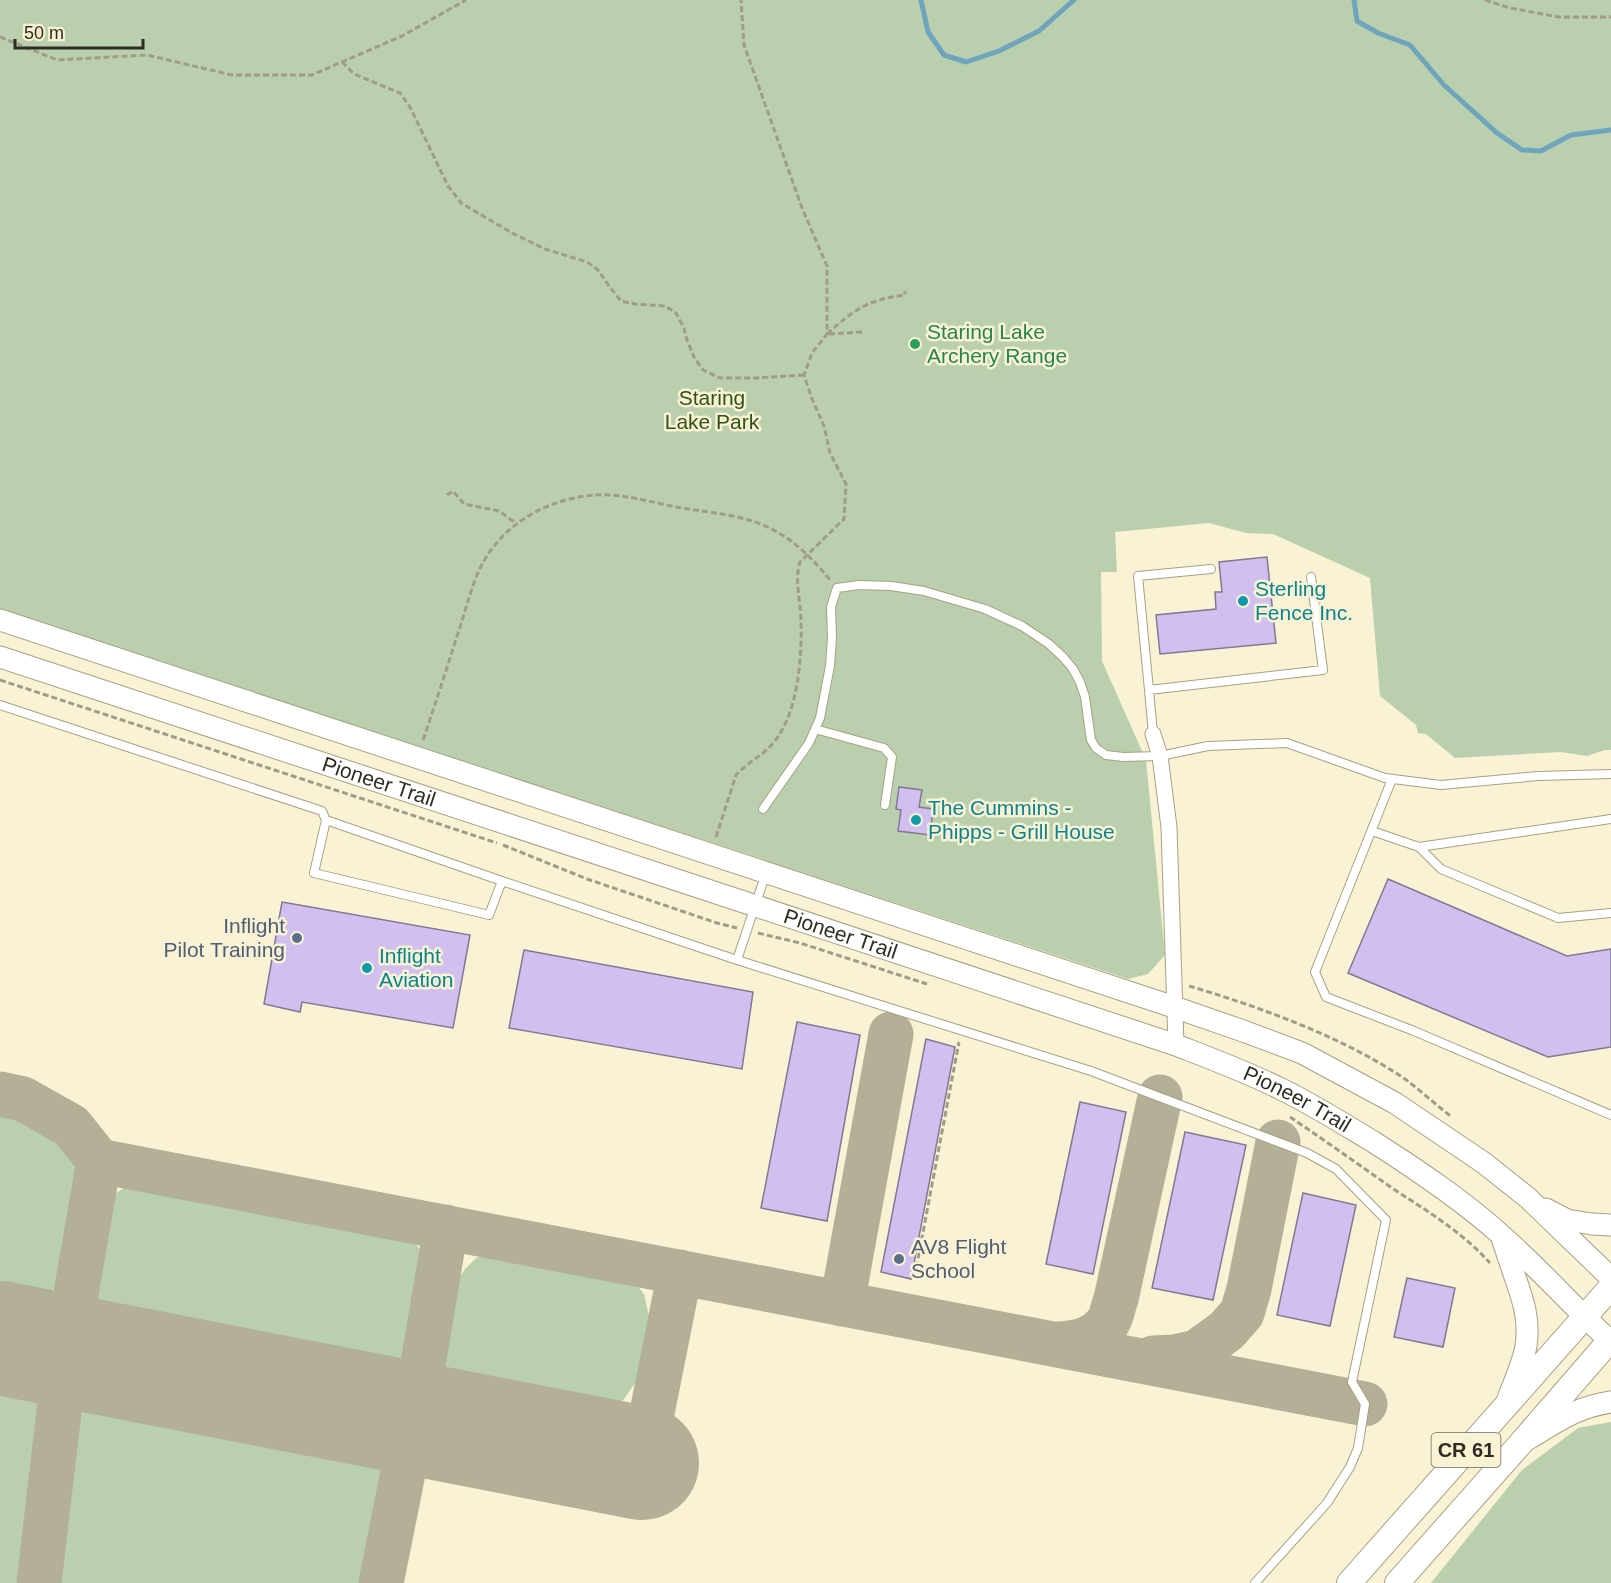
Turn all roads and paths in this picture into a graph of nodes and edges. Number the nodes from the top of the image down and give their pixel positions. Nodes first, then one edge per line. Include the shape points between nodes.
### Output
1 (466, 0) edge
2 (741, 0) edge
3 (1485, 0) edge
4 (1611, 17) edge
5 (0, 37) edge
6 (342, 62) junction
7 (905, 291) dead end
8 (862, 332) dead end
9 (827, 334) junction
10 (804, 375) junction
11 (447, 495) dead end
12 (516, 524) junction
13 (807, 554) junction
14 (1211, 569) dead end
15 (1311, 577) dead end
16 (837, 588) junction
17 (0, 620) edge
18 (0, 657) edge
19 (0, 680) edge
20 (1149, 690) junction
21 (0, 705) edge
22 (815, 729) junction
23 (1153, 734) joint
24 (423, 740) dead end
25 (1160, 756) junction
26 (1611, 774) edge
27 (1392, 779) junction
28 (885, 805) dead end
29 (763, 809) dead end
30 (1611, 819) edge
31 (326, 820) junction
32 (1372, 831) junction
33 (716, 837) dead end
34 (1419, 847) junction
35 (766, 872) junction
36 (502, 881) junction
37 (756, 906) junction
38 (1611, 913) edge
39 (747, 930) junction
40 (737, 960) junction
41 (936, 987) dead end
42 (1174, 1006) junction
43 (961, 1030) junction
44 (1176, 1046) junction
45 (1611, 1114) edge
46 (1289, 1115) dead end
47 (1528, 1198) junction
48 (1611, 1224) edge
49 (1501, 1235) junction
50 (914, 1263) dead end
51 (1495, 1269) dead end
52 (1611, 1278) edge
53 (1611, 1287) edge
54 (1585, 1318) junction
55 (1611, 1341) edge
56 (1611, 1402) edge
57 (1506, 1405) junction
58 (1521, 1443) junction
59 (1255, 1583) edge
60 (1349, 1583) edge
61 (1397, 1583) edge

1 - 6 path via 402,36
2 - 9 path via 744,45 802,208 827,266
3 - 4 path via 1559,17
5 - 6 path via 57,60 147,55 232,75 312,75
6 - 10 path via 354,74 400,93 448,186 461,203 545,249 587,262 598,270 621,301 665,306 676,313 703,370 720,378
7 - 9 path via 905,295 863,305
8 - 9 path
9 - 10 path via 812,353
10 - 13 path via 830,453 846,484 844,519
11 - 12 path via 453,491 464,504 499,511
12 - 13 path via 554,504 596,495 615,496 752,522 777,531
12 - 24 path via 494,545 478,574
13 - 16 path
13 - 33 path via 796,572 801,651 788,719 765,752 736,775
14 - 20 lane via 1138,576
15 - 20 lane via 1323,670
16 - 22 lane via 831,608 830,666
16 - 25 lane via 891,586 924,591 985,609 1022,626 1049,644 1073,669 1085,697 1088,729 1096,748 1106,755 1124,758
17 - 35 main road, Pioneer Trail
18 - 37 main road, Pioneer Trail
19 - 39 path via 506,845 586,879
20 - 23 lane
21 - 31 lane via 322,811
22 - 28 lane via 884,748 892,757
22 - 29 lane
23 - 25 street
25 - 27 lane via 1208,747 1287,743
25 - 42 street via 1169,827
26 - 27 lane via 1441,784
27 - 32 lane
30 - 34 lane
31 - 36 lane
31 - 36 lane via 314,873 489,915
32 - 34 lane
32 - 45 lane via 1315,972 1326,997
34 - 38 lane via 1442,869 1558,918
35 - 37 lane
35 - 42 main road, Pioneer Trail
36 - 40 lane
37 - 39 lane
37 - 44 main road, Pioneer Trail
39 - 40 lane
39 - 41 path
40 - 43 lane
42 - 44 street
42 - 47 main road, Pioneer Trail via 1302,1053 1355,1081 1484,1163
43 - 50 path via 917,1264
43 - 59 lane via 1090,1071 1307,1153 1336,1169 1386,1220 1352,1382 1365,1404 1358,1448 1327,1503
44 - 49 main road, Pioneer Trail via 1283,1089 1340,1121 1412,1167
46 - 51 path via 1451,1226
47 - 48 main road via 1567,1220
47 - 52 main road, Pioneer Trail
49 - 54 main road, Pioneer Trail
49 - 57 main road via 1522,1293 1528,1329 1526,1349
53 - 54 main road, CR 61
54 - 55 main road, Pioneer Trail
54 - 57 main road, CR 61
55 - 58 main road, CR 61
56 - 58 main road via 1577,1410
57 - 60 main road, CR 61
58 - 61 main road, CR 61

